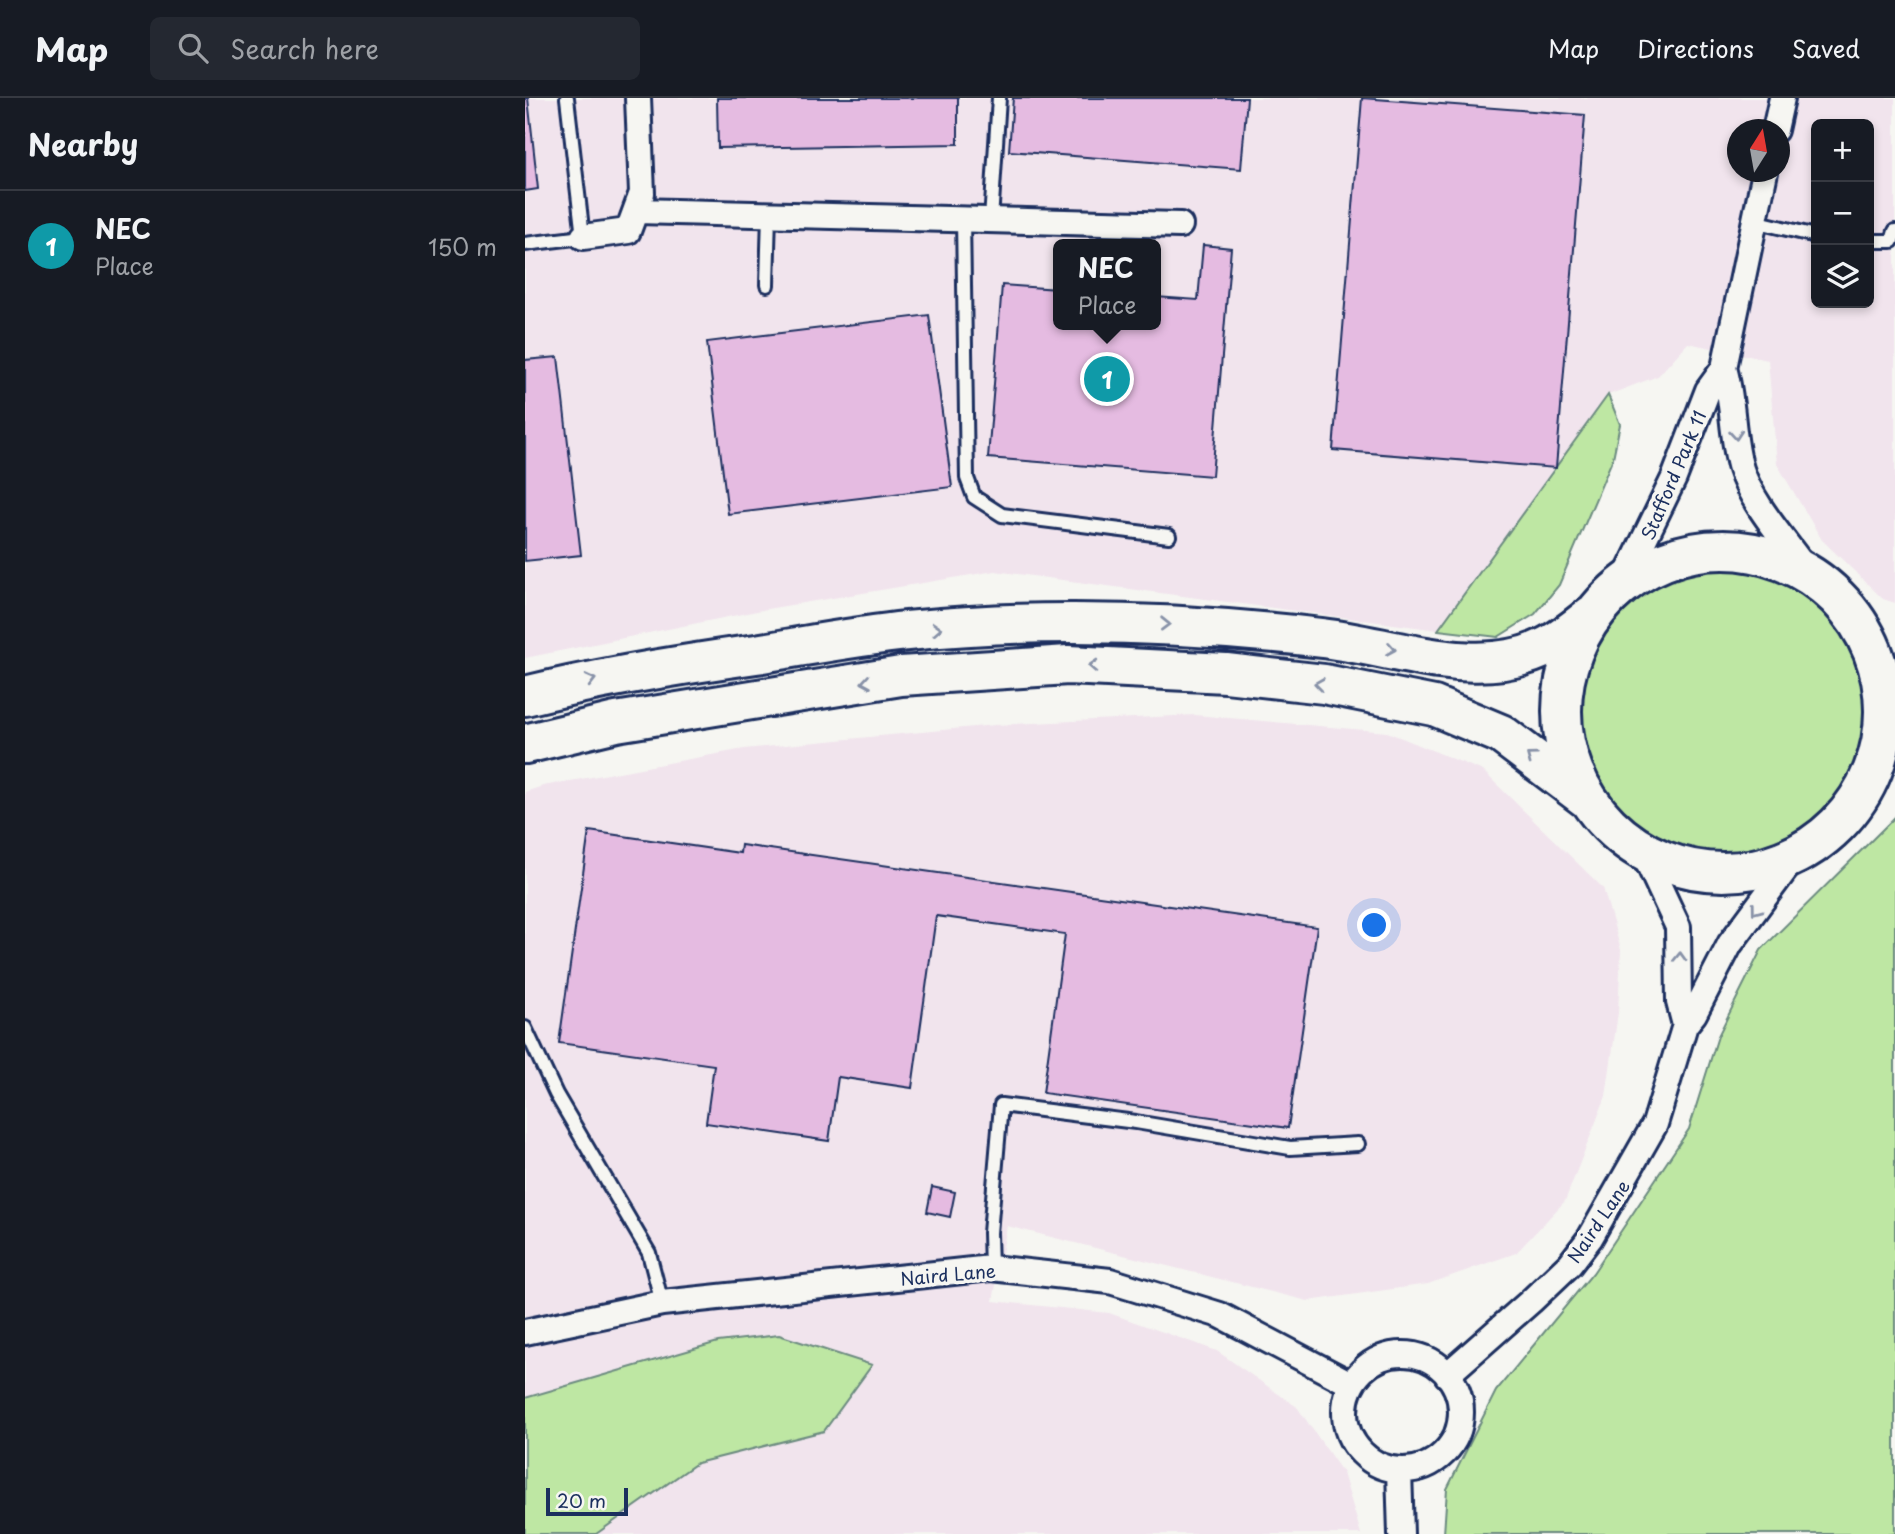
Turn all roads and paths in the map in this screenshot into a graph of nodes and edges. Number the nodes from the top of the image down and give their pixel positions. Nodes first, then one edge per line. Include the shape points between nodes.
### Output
1 (567, 98) edge
2 (638, 98) edge
3 (999, 98) edge
4 (1782, 98) edge
5 (1777, 119) edge
6 (1763, 182) edge
7 (637, 211) junction
8 (769, 214) junction
9 (963, 219) junction
10 (991, 220) junction
11 (1754, 221) junction
12 (1180, 225) dead end
13 (1895, 230) edge
14 (1811, 235) edge
15 (583, 237) junction
16 (1874, 241) edge
17 (525, 244) edge
18 (767, 285) dead end
19 (1724, 368) junction
20 (1169, 536) dead end
21 (1808, 573) junction
22 (1623, 583) junction
23 (1841, 600) junction
24 (1592, 615) junction
25 (1895, 633) edge
26 (525, 696) edge
27 (525, 744) edge
28 (1895, 779) edge
29 (1586, 798) junction
30 (1848, 813) junction
31 (1643, 852) junction
32 (1796, 855) junction
33 (1685, 1025) junction
34 (525, 1028) edge
35 (1359, 1144) dead end
36 (991, 1268) junction
37 (662, 1303) junction
38 (525, 1332) edge
39 (1447, 1375) junction
40 (1352, 1384) junction
41 (1399, 1470) junction
42 (1401, 1534) edge

1 - 15 lane
2 - 7 street via 642,192
3 - 10 lane
4 - 5 street
6 - 11 street, Stafford Park 11
7 - 8 street
7 - 15 street via 628,231
8 - 9 street
8 - 18 lane
9 - 10 street
9 - 20 lane via 967,478 974,497 1002,515
10 - 12 street
11 - 14 lane
11 - 19 street, Stafford Park 11
13 - 16 lane via 1892,241
15 - 17 lane
19 -> 21 street, Stafford Park 11 via 1732,393 1738,456 1747,483
19 - 22 street, Stafford Park 11 via 1709,390 1674,478
21 - 22 highway via 1758,553 1711,550 1664,560
21 - 23 highway
22 - 24 highway
23 - 25 highway
23 - 30 highway via 1875,657 1883,692 1883,733 1870,778
26 -> 24 highway via 607,676 908,631 1069,622 1250,630 1489,661 1547,647
24 - 29 highway via 1572,650 1562,686 1561,725 1567,756
29 -> 27 highway via 1500,734 1434,706 1324,684 1226,673 1068,665 901,676 616,722
28 - 30 highway
29 - 31 highway via 1608,825
30 - 32 highway via 1825,837
31 - 32 highway via 1687,869 1723,873 1756,869
33 -> 31 street via 1679,1002 1678,927
32 -> 33 street via 1730,944
33 - 39 street, Naird Lane via 1655,1124 1590,1238 1570,1264
34 - 37 lane via 556,1094 649,1253
35 - 36 lane via 1290,1148 1001,1105
36 - 37 street, Naird Lane
36 - 40 street, Naird Lane via 1110,1281 1220,1315
37 - 38 street, Naird Lane
39 - 40 street via 1425,1359 1397,1354 1363,1369
39 - 41 street via 1461,1410 1454,1438 1436,1460
40 - 41 street via 1345,1402 1345,1422 1352,1440 1364,1456
41 - 42 street

